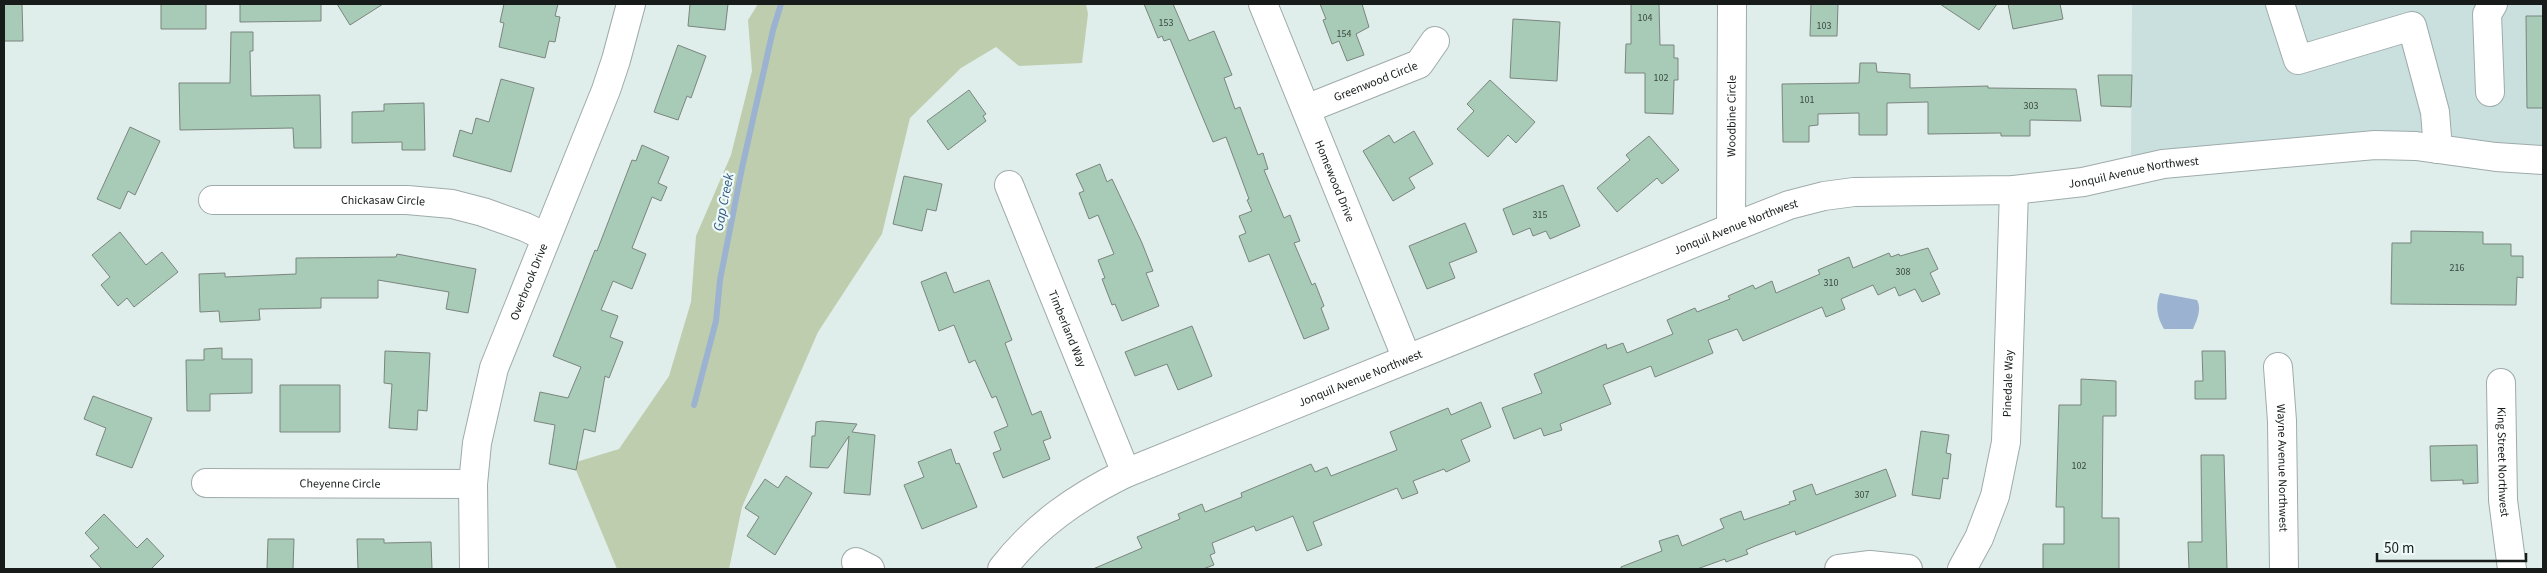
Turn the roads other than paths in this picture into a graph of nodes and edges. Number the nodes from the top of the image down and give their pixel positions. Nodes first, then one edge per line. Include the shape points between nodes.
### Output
1 (631, 4) edge
2 (1263, 4) edge
3 (1732, 4) edge
4 (2280, 4) edge
5 (2493, 4) edge
6 (1435, 40) dead end
7 (2490, 92) dead end
8 (1306, 109) junction
9 (2438, 148) junction
10 (2543, 160) edge
11 (1008, 185) dead end
12 (2014, 190) junction
13 (213, 200) dead end
14 (1732, 228) junction
15 (546, 237) junction
16 (1407, 359) junction
17 (2278, 367) dead end
18 (2501, 383) dead end
19 (1126, 473) junction
20 (206, 483) dead end
21 (473, 484) junction
22 (474, 569) edge
23 (1002, 569) edge
24 (1840, 569) edge
25 (1908, 569) edge
26 (1962, 569) edge
27 (2284, 569) edge
28 (2512, 569) edge

1 - 15 street, Overbrook Drive via 606,90
2 - 8 street, Homewood Drive
3 - 14 street, Woodbine Circle
4 - 9 street via 2298,60 2412,26 2433,103
5 - 7 street via 2488,14
6 - 8 street, Greenwood Circle via 1419,64
8 - 16 street, Homewood Drive
9 - 10 street, Jonquil Avenue Northwest
9 - 12 street, Jonquil Avenue Northwest via 2375,144 2248,155 2163,164 2083,182
11 - 19 street, Timberland Way
12 - 14 street, Jonquil Avenue Northwest via 1854,192 1824,196 1789,205
12 - 26 street, Pinedale Way via 2006,442 1995,496 1979,538
13 - 15 street, Chickasaw Circle via 407,200 452,204 483,212
14 - 16 street, Jonquil Avenue Northwest
15 - 21 street, Overbrook Drive via 494,368 477,443
16 - 19 street, Jonquil Avenue Northwest
17 - 27 street, Wayne Avenue Northwest
18 - 28 street, King Street Northwest via 2503,500
19 - 23 street, Jonquil Avenue Northwest via 1070,503 1041,526
20 - 21 street, Cheyenne Circle
21 - 22 street, Overbrook Drive
24 - 25 street via 1870,565

